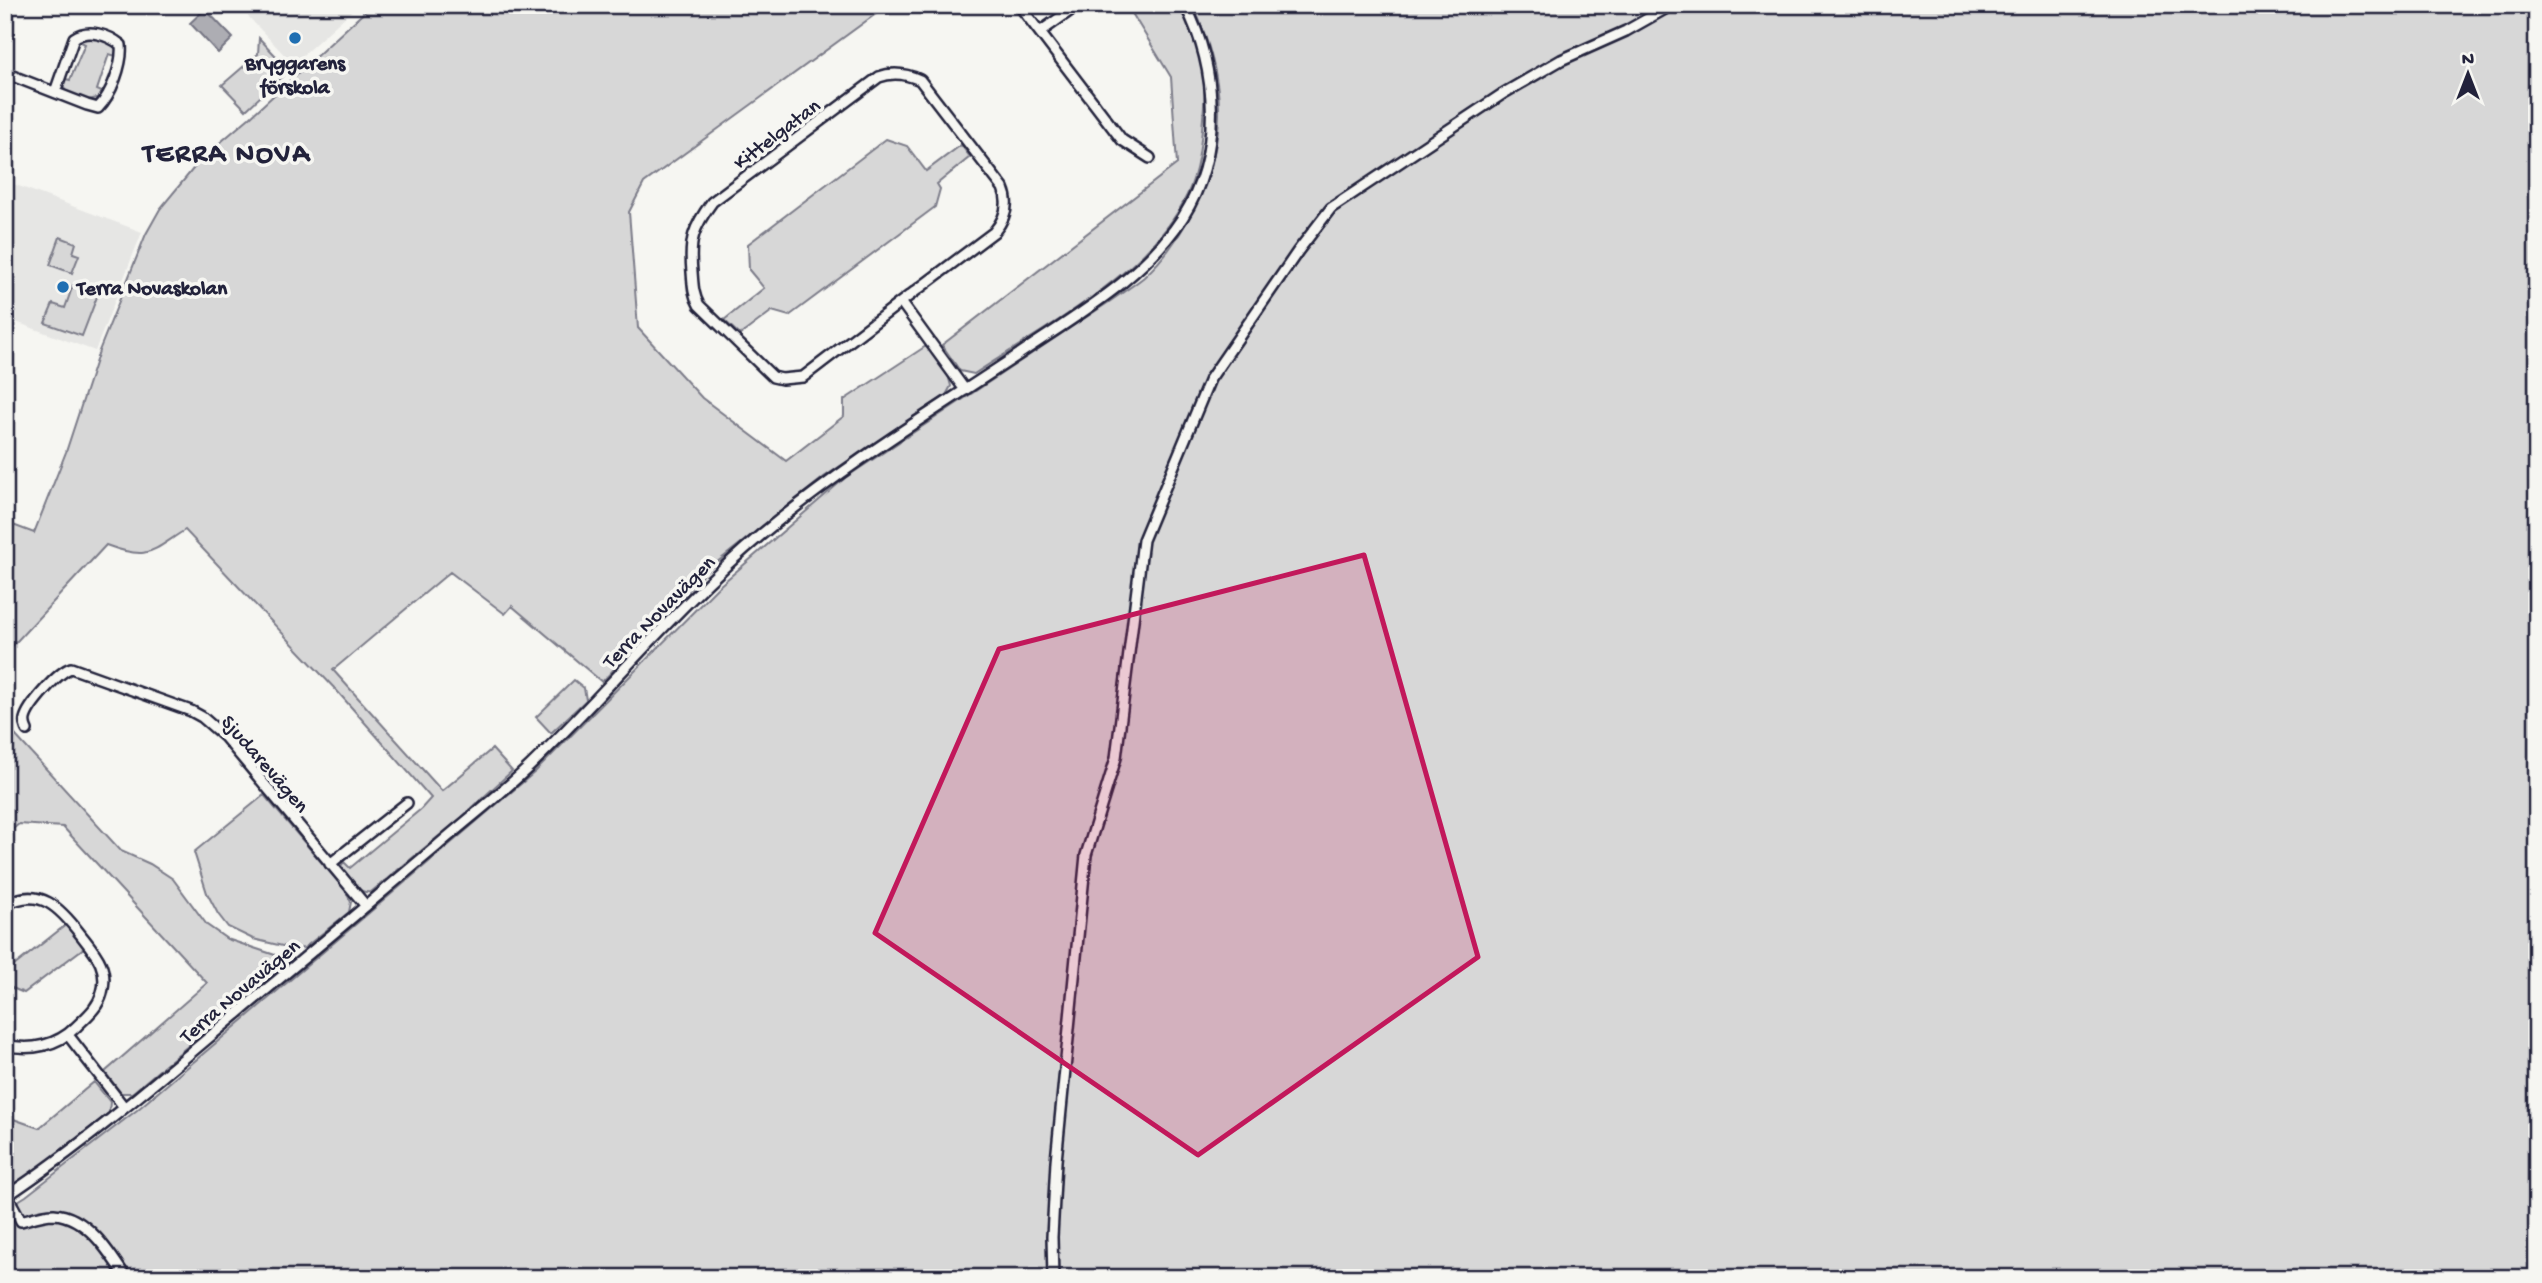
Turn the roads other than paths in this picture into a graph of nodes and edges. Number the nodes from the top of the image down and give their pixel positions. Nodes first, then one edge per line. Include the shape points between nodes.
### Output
1 (1019, 5) edge
2 (1078, 5) edge
3 (1185, 5) edge
4 (1672, 5) edge
5 (1040, 32) junction
6 (5, 73) edge
7 (55, 92) junction
8 (1150, 158) dead end
9 (901, 302) junction
10 (965, 390) junction
11 (27, 730) dead end
12 (407, 803) dead end
13 (330, 864) junction
14 (5, 905) edge
15 (366, 906) junction
16 (68, 1035) junction
17 (5, 1045) edge
18 (124, 1107) junction
19 (6, 1196) edge
20 (126, 1278) edge
21 (1053, 1278) edge

1 - 5 street
2 - 5 street
3 - 10 street, Terra Novavägen via 1211,82 1205,160 1186,212 1141,268
4 - 21 street via 1504,93 1331,208 1210,379 1143,540 1116,758 1086,855 1056,1161
5 - 8 street via 1122,140
6 - 7 street
7 - 7 street via 98,108 106,100 122,55 121,45 89,32 75,38
9 - 9 street, Kittelgatan via 994,232 1004,218 1006,196 920,80 887,74 712,202 699,220 690,248 693,290 699,305 773,377 803,377
9 - 10 street
10 - 15 street, Terra Novavägen via 840,472 760,535 530,766
11 - 13 street, Sjudarevägen via 25,717 33,705 58,675 71,668 180,706 225,737
12 - 13 street
13 - 15 street, Sjudarevägen
14 - 16 street via 28,898 57,906 102,964 99,1002
15 - 18 street, Terra Novavägen
16 - 17 street via 31,1048
16 - 18 street
18 - 19 street, Terra Novavägen
19 - 20 street via 21,1221 54,1214 88,1230

